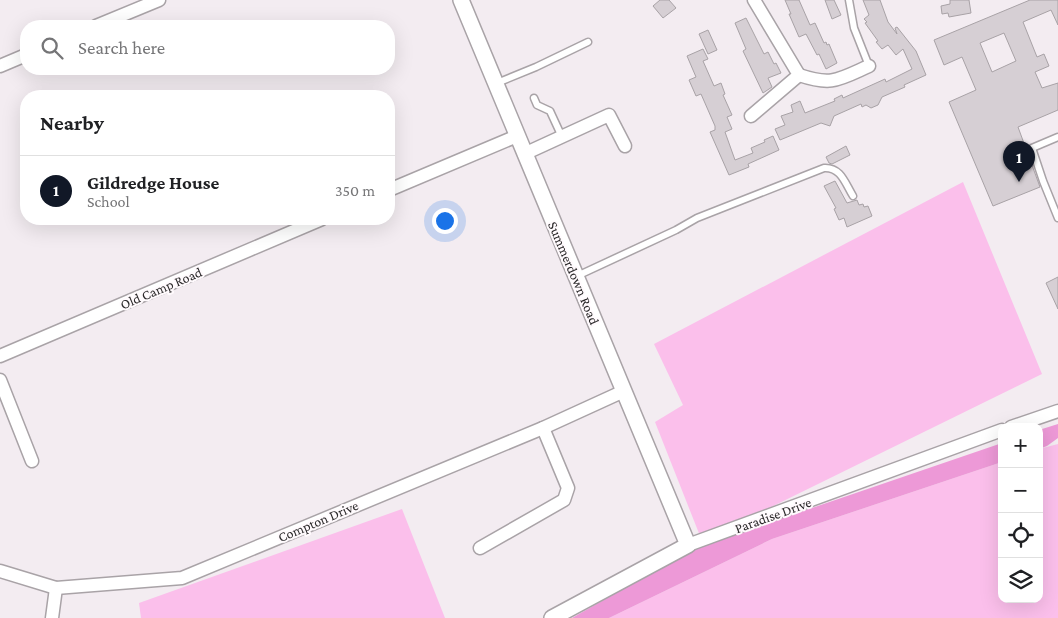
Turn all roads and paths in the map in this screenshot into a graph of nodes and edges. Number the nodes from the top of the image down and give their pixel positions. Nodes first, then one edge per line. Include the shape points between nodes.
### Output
1 (160, 0) edge
2 (461, 0) edge
3 (754, 0) edge
4 (849, 0) edge
5 (111, 20) edge
6 (588, 42) dead end
7 (20, 58) edge
8 (0, 66) edge
9 (868, 66) joint
10 (799, 75) junction
11 (495, 83) junction
12 (534, 98) dead end
13 (751, 116) dead end
14 (517, 136) junction
15 (562, 137) junction
16 (1058, 137) edge
17 (625, 146) dead end
18 (524, 154) junction
19 (395, 187) edge
20 (853, 196) dead end
21 (1058, 218) edge
22 (308, 225) edge
23 (576, 277) junction
24 (0, 356) edge
25 (0, 380) edge
26 (624, 391) junction
27 (1058, 411) edge
28 (1023, 423) edge
29 (543, 428) junction
30 (998, 431) edge
31 (32, 461) dead end
32 (688, 546) junction
33 (480, 548) dead end
34 (0, 572) edge
35 (56, 588) junction
36 (52, 618) edge
37 (552, 618) edge

1 - 5 street
2 - 11 street, Summerdown Road
3 - 10 street
4 - 9 lane via 854,28
6 - 11 lane
7 - 8 street
9 - 10 street via 836,81 816,81
10 - 13 street
11 - 14 street, Summerdown Road
12 - 15 lane via 537,105 550,111
14 - 18 street, Summerdown Road
14 - 19 street
15 - 17 street via 609,115
15 - 18 street
16 - 21 lane via 1032,148
18 - 23 street, Summerdown Road
20 - 23 lane via 834,168 824,168 697,218
22 - 24 street, Old Camp Road
23 - 26 street, Summerdown Road
25 - 31 street
26 - 29 street, Compton Drive
26 - 32 street, Summerdown Road
27 - 28 street
29 - 33 street via 568,488 564,500
29 - 35 street, Compton Drive via 182,578
30 - 32 street, Paradise Drive
32 - 37 street, Paradise Drive
34 - 35 street, Compton Drive
35 - 36 street

